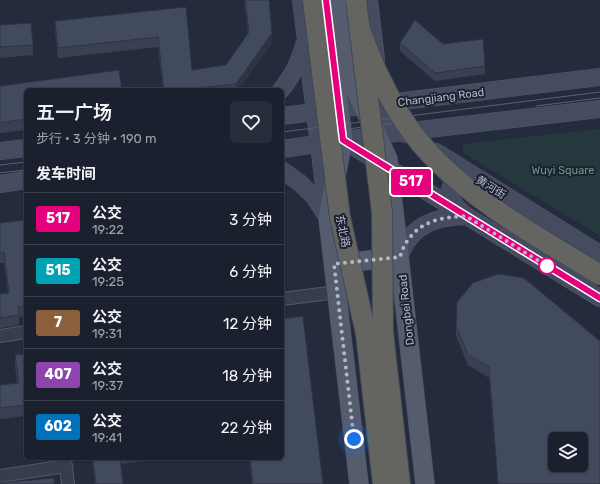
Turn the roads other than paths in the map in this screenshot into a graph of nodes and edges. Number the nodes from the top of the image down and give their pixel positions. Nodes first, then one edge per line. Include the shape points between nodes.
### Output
1 (301, 0) edge
2 (313, 0) edge
3 (326, 0) edge
4 (344, 0) edge
5 (356, 0) edge
6 (369, 0) edge
7 (359, 27) junction
8 (305, 37) junction
9 (352, 70) junction
10 (600, 78) edge
11 (283, 88) edge
12 (362, 106) junction
13 (600, 109) edge
14 (340, 110) junction
15 (314, 112) junction
16 (284, 116) edge
17 (381, 118) junction
18 (403, 132) junction
19 (343, 140) junction
20 (318, 144) junction
21 (24, 148) edge
22 (284, 149) edge
23 (0, 151) edge
24 (389, 164) junction
25 (284, 171) edge
26 (24, 180) edge
27 (486, 183) junction
28 (0, 184) edge
29 (466, 216) junction
30 (328, 218) junction
31 (600, 254) edge
32 (400, 257) junction
33 (334, 264) junction
34 (600, 275) edge
35 (337, 292) junction
36 (600, 298) edge
37 (284, 299) edge
38 (24, 332) edge
39 (374, 333) junction
40 (0, 336) edge
41 (65, 462) edge
42 (0, 476) edge
43 (68, 484) edge
44 (359, 484) edge
45 (383, 484) edge
46 (400, 484) edge
47 (425, 484) edge

1 - 8 main road
2 - 39 highway, 东北路, bridge via 340,217
3 - 14 main road
4 - 9 main road, Dongbei Road
5 - 7 highway, 东北路, bridge
6 - 17 main road
7 - 34 highway, bridge via 381,82 414,134 435,160 484,202
7 - 39 highway, 东北路, bridge via 382,212
8 - 11 main road via 301,58
8 - 15 main road
9 - 12 main road, Dongbei Road via 355,89
9 - 17 main road
10 - 17 main road, Changjiang Road
12 - 14 main road, Changjiang Road
12 - 17 main road, Dongbei Road
12 - 17 main road, Changjiang Road
13 - 18 main road
14 - 15 main road, Changjiang Road
14 - 19 main road
15 - 16 main road, Changjiang Road
15 - 20 main road
17 - 18 main road, 黄河街
17 - 19 main road, Changjiang Road
17 - 24 main road, Dongbei Road
18 - 27 main road, 黄河街
19 - 20 main road, Changjiang Road
19 - 24 main road
19 - 30 main road
20 - 22 main road, Changjiang Road
20 - 30 main road
21 - 23 main road
24 - 29 main road
24 - 32 main road, Dongbei Road
25 - 30 main road via 315,198
26 - 28 main road
27 - 29 main road via 468,177 456,180 452,185 451,198
27 - 31 main road, 黄河街
29 - 32 main road via 435,220 419,228 407,240
29 - 36 main road
30 - 33 main road
32 - 33 main road
32 - 47 main road, Dongbei Road
33 - 35 main road
35 - 37 street
35 - 44 main road
38 - 40 street
39 - 45 highway, 东北路
39 - 46 highway, 东北路
41 - 42 street
41 - 43 street

